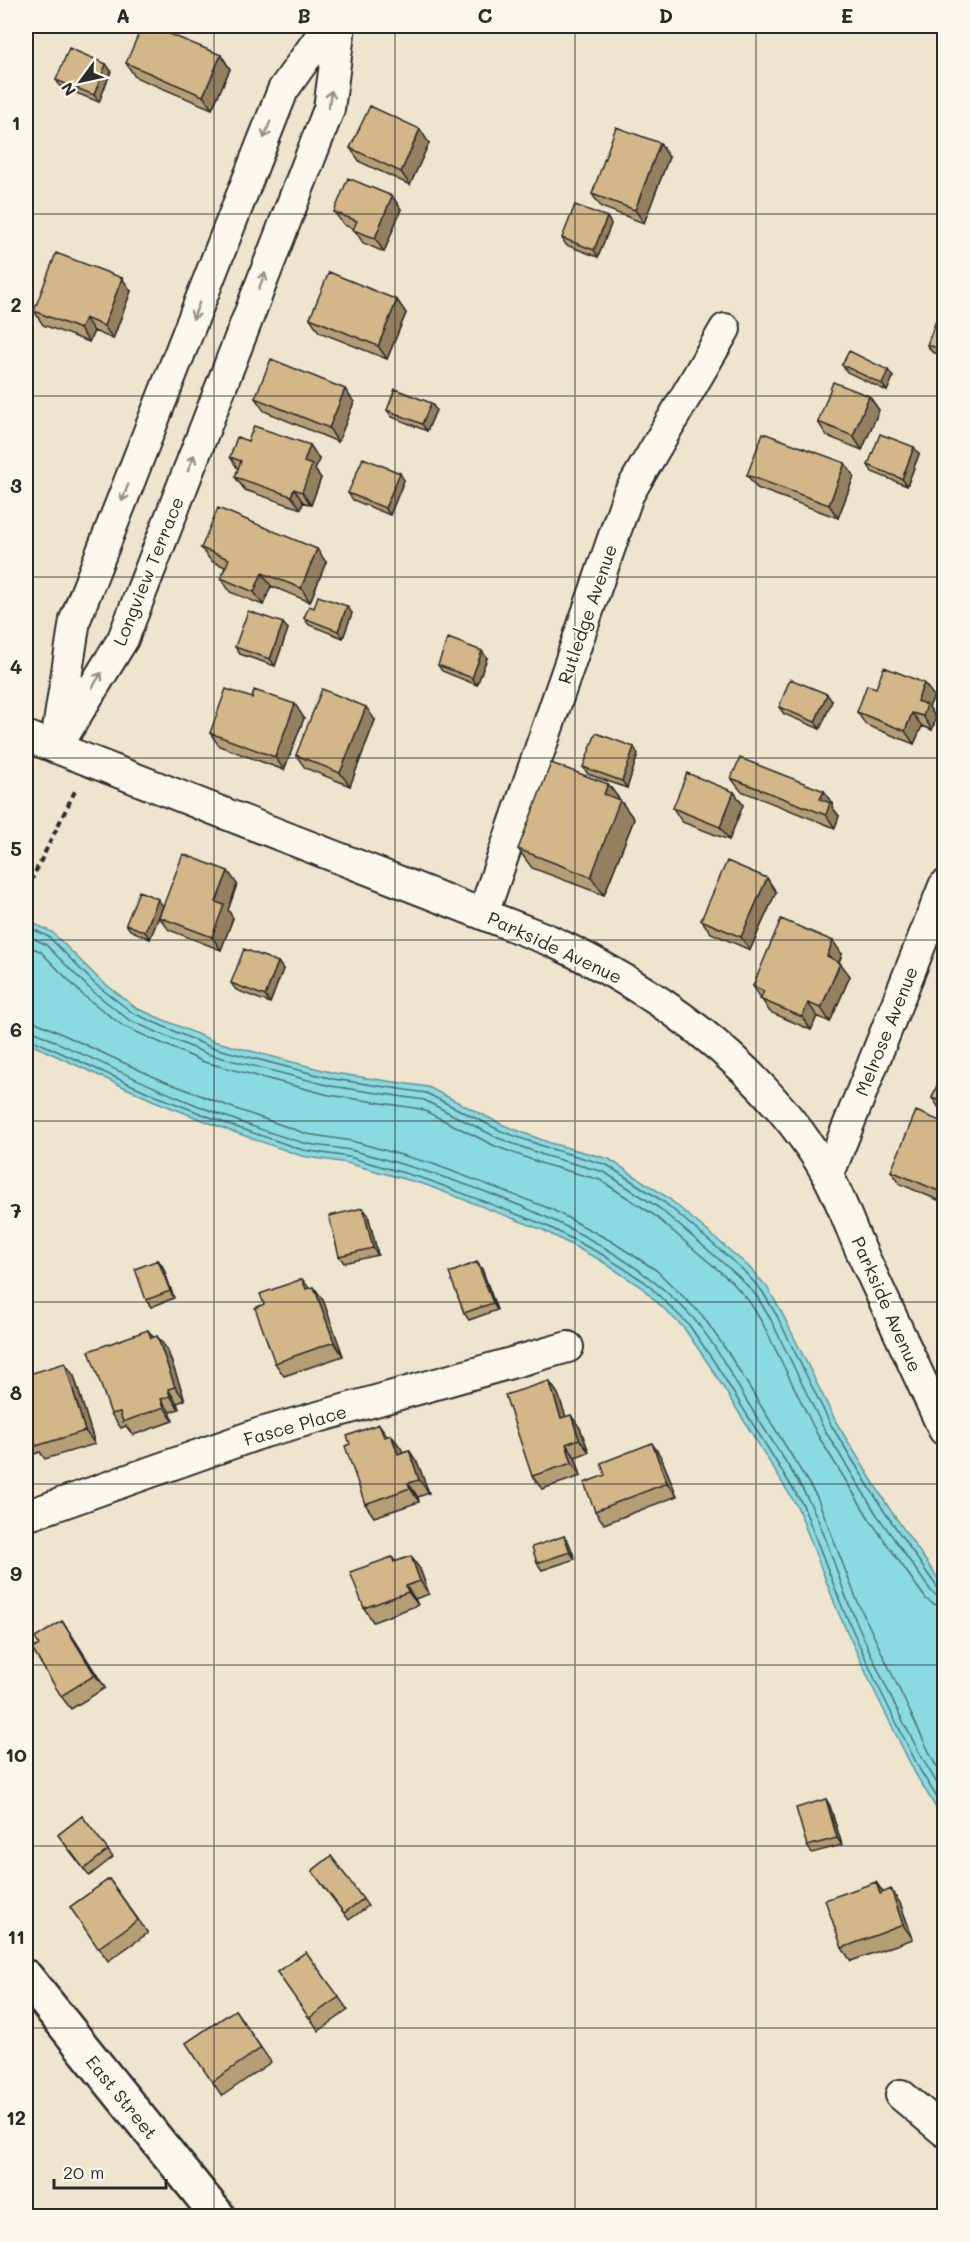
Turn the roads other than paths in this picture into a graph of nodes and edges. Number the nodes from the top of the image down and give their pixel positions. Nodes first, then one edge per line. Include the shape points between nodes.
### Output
1 (328, 26) edge
2 (340, 26) edge
3 (725, 329) dead end
4 (26, 736) edge
5 (56, 748) junction
6 (945, 886) edge
7 (483, 914) junction
8 (828, 1176) junction
9 (568, 1347) dead end
10 (945, 1430) edge
11 (26, 1516) edge
12 (26, 1977) edge
13 (901, 2094) dead end
14 (945, 2131) edge
15 (218, 2217) edge

1 -> 5 street via 283,90 75,620
5 -> 2 street, Longview Terrace via 123,639 329,109
3 - 7 street, Rutledge Avenue via 628,495
4 - 5 street, Parkside Avenue
5 - 7 street, Parkside Avenue
6 - 8 street, Melrose Avenue
7 - 8 street, Parkside Avenue via 590,960 627,980 687,1022 756,1084 806,1141
8 - 10 street, Parkside Avenue
9 - 11 street, Fasce Place via 261,1433
12 - 15 street, East Street
13 - 14 street

